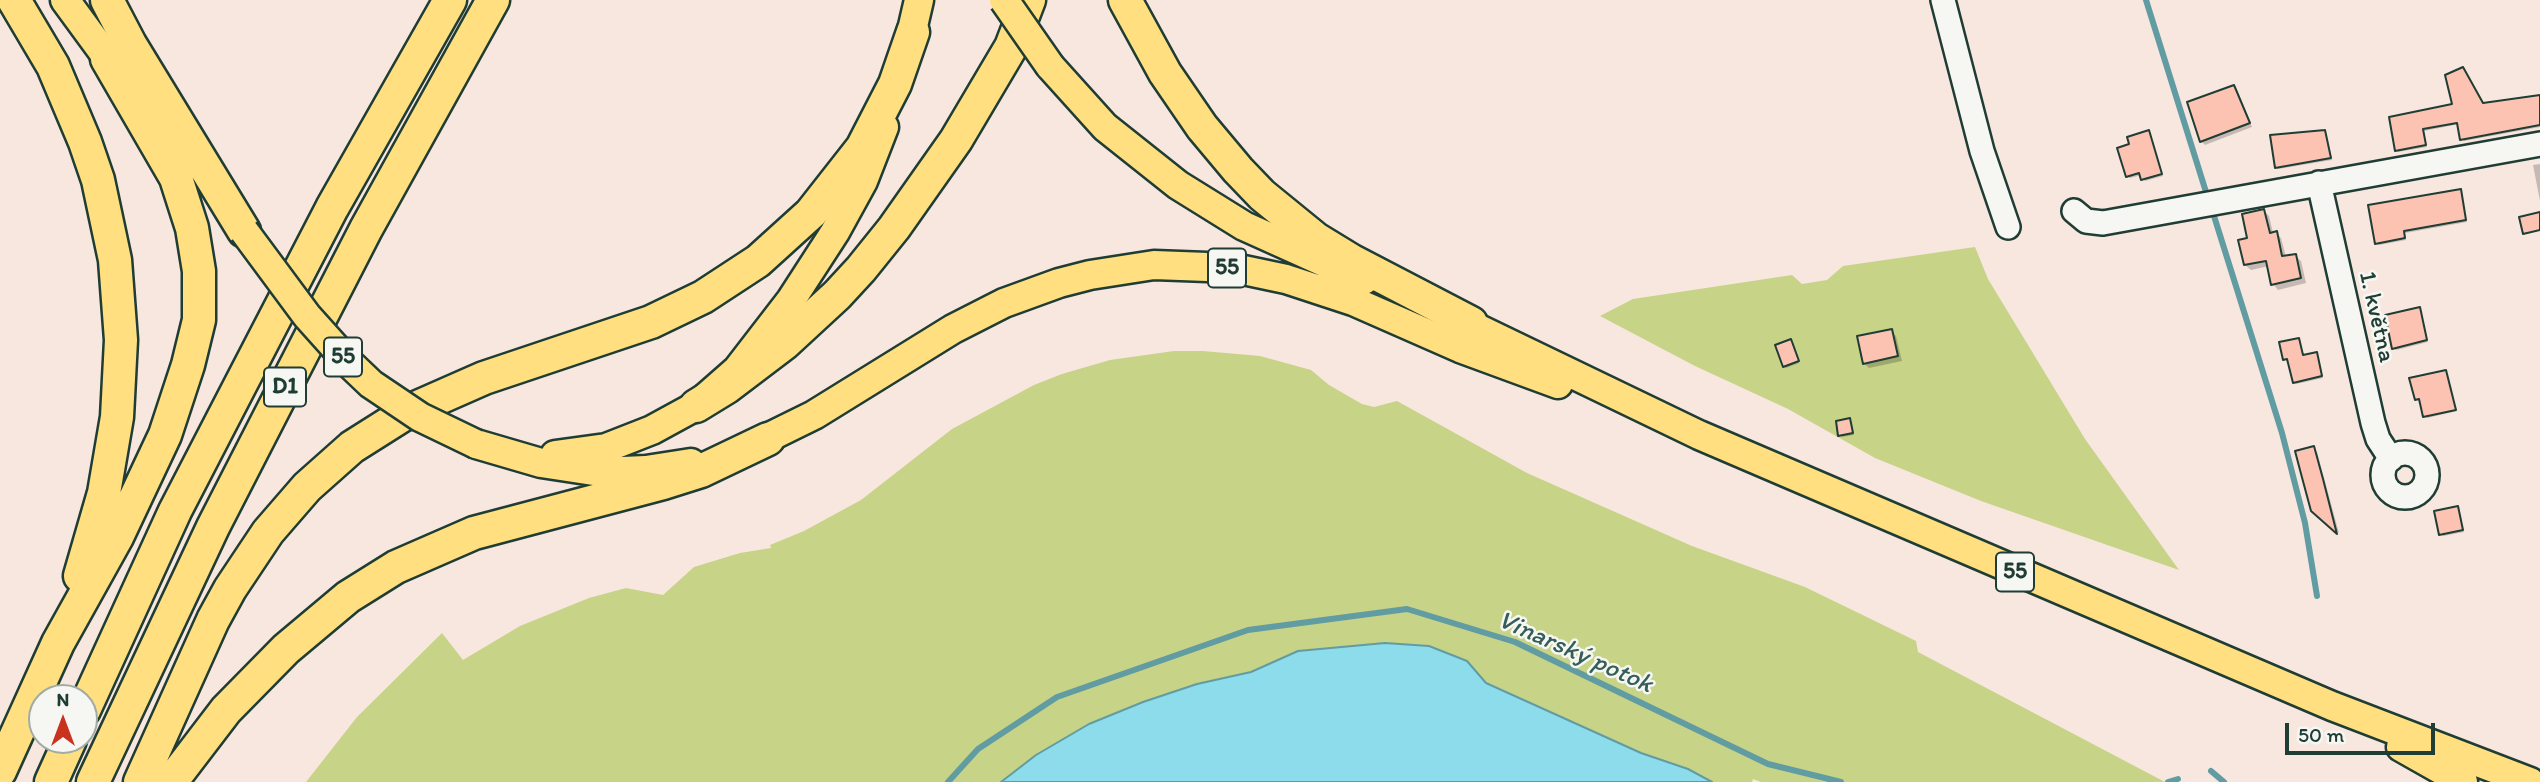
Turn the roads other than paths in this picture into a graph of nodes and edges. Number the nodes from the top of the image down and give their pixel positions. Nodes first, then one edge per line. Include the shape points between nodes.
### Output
1 (14, 0) edge
2 (65, 0) edge
3 (107, 0) edge
4 (450, 0) edge
5 (494, 0) edge
6 (919, 0) edge
7 (1004, 0) edge
8 (1029, 0) edge
9 (1125, 0) edge
10 (1943, 0) edge
11 (913, 32) junction
12 (107, 59) junction
13 (2540, 144) edge
14 (2319, 183) junction
15 (2074, 211) dead end
16 (2008, 228) dead end
17 (244, 231) junction
18 (1471, 323) junction
19 (696, 406) junction
20 (1699, 435) junction
21 (768, 439) junction
22 (477, 444) junction
23 (2391, 458) dead end
24 (58, 643) junction
25 (96, 684) edge
26 (2332, 706) junction
27 (64, 754) edge
28 (2496, 770) junction
29 (0, 771) edge
30 (2540, 777) edge
31 (51, 782) edge
32 (93, 782) edge
33 (139, 782) edge
34 (171, 782) edge
35 (2463, 782) edge
36 (2530, 782) edge

1 - 24 highway via 53,66 85,142 107,220 119,300 120,379 112,455
2 - 12 main road, 55
3 - 17 highway
4 - 25 highway, D1 via 332,208 175,511
5 - 32 highway, D1 via 366,229 219,515
6 - 11 main road, 55
7 - 18 main road, 55, bridge via 1077,98 1129,148 1178,186 1280,244
8 - 19 highway via 1011,47 970,117 925,186 861,268 785,343
9 - 18 highway via 1165,73 1202,127 1262,195 1340,254
10 - 16 street via 1982,151
11 - 19 main road, 55 via 877,146 835,232 751,354
11 - 33 highway via 895,83 862,148 811,213 758,261 703,297 651,322 484,379 409,411 352,447 307,487 268,532 230,589
12 - 17 main road, 55
12 - 24 highway via 176,178 192,228 199,271 199,320 165,435 117,537
13 - 14 street
14 - 15 street via 2103,223 2086,221
14 - 23 street, 1. května via 2373,423
17 - 22 main road, 55, bridge via 307,316 357,371 420,417
18 - 20 main road, 55
19 - 22 main road, 55 via 629,441 584,453 543,456
20 - 21 main road, 55 via 1460,348 1312,287 1261,272 1181,264 1090,275 1004,303
20 - 26 main road, 55
21 - 22 main road, 55 via 713,458 624,472 572,469
21 - 34 highway via 701,471 474,533 396,568 348,597 286,649 226,710
24 - 29 highway
26 - 28 main road, 55
26 - 35 main road
27 - 31 highway
28 - 30 main road, 55
28 - 36 main road, 55

